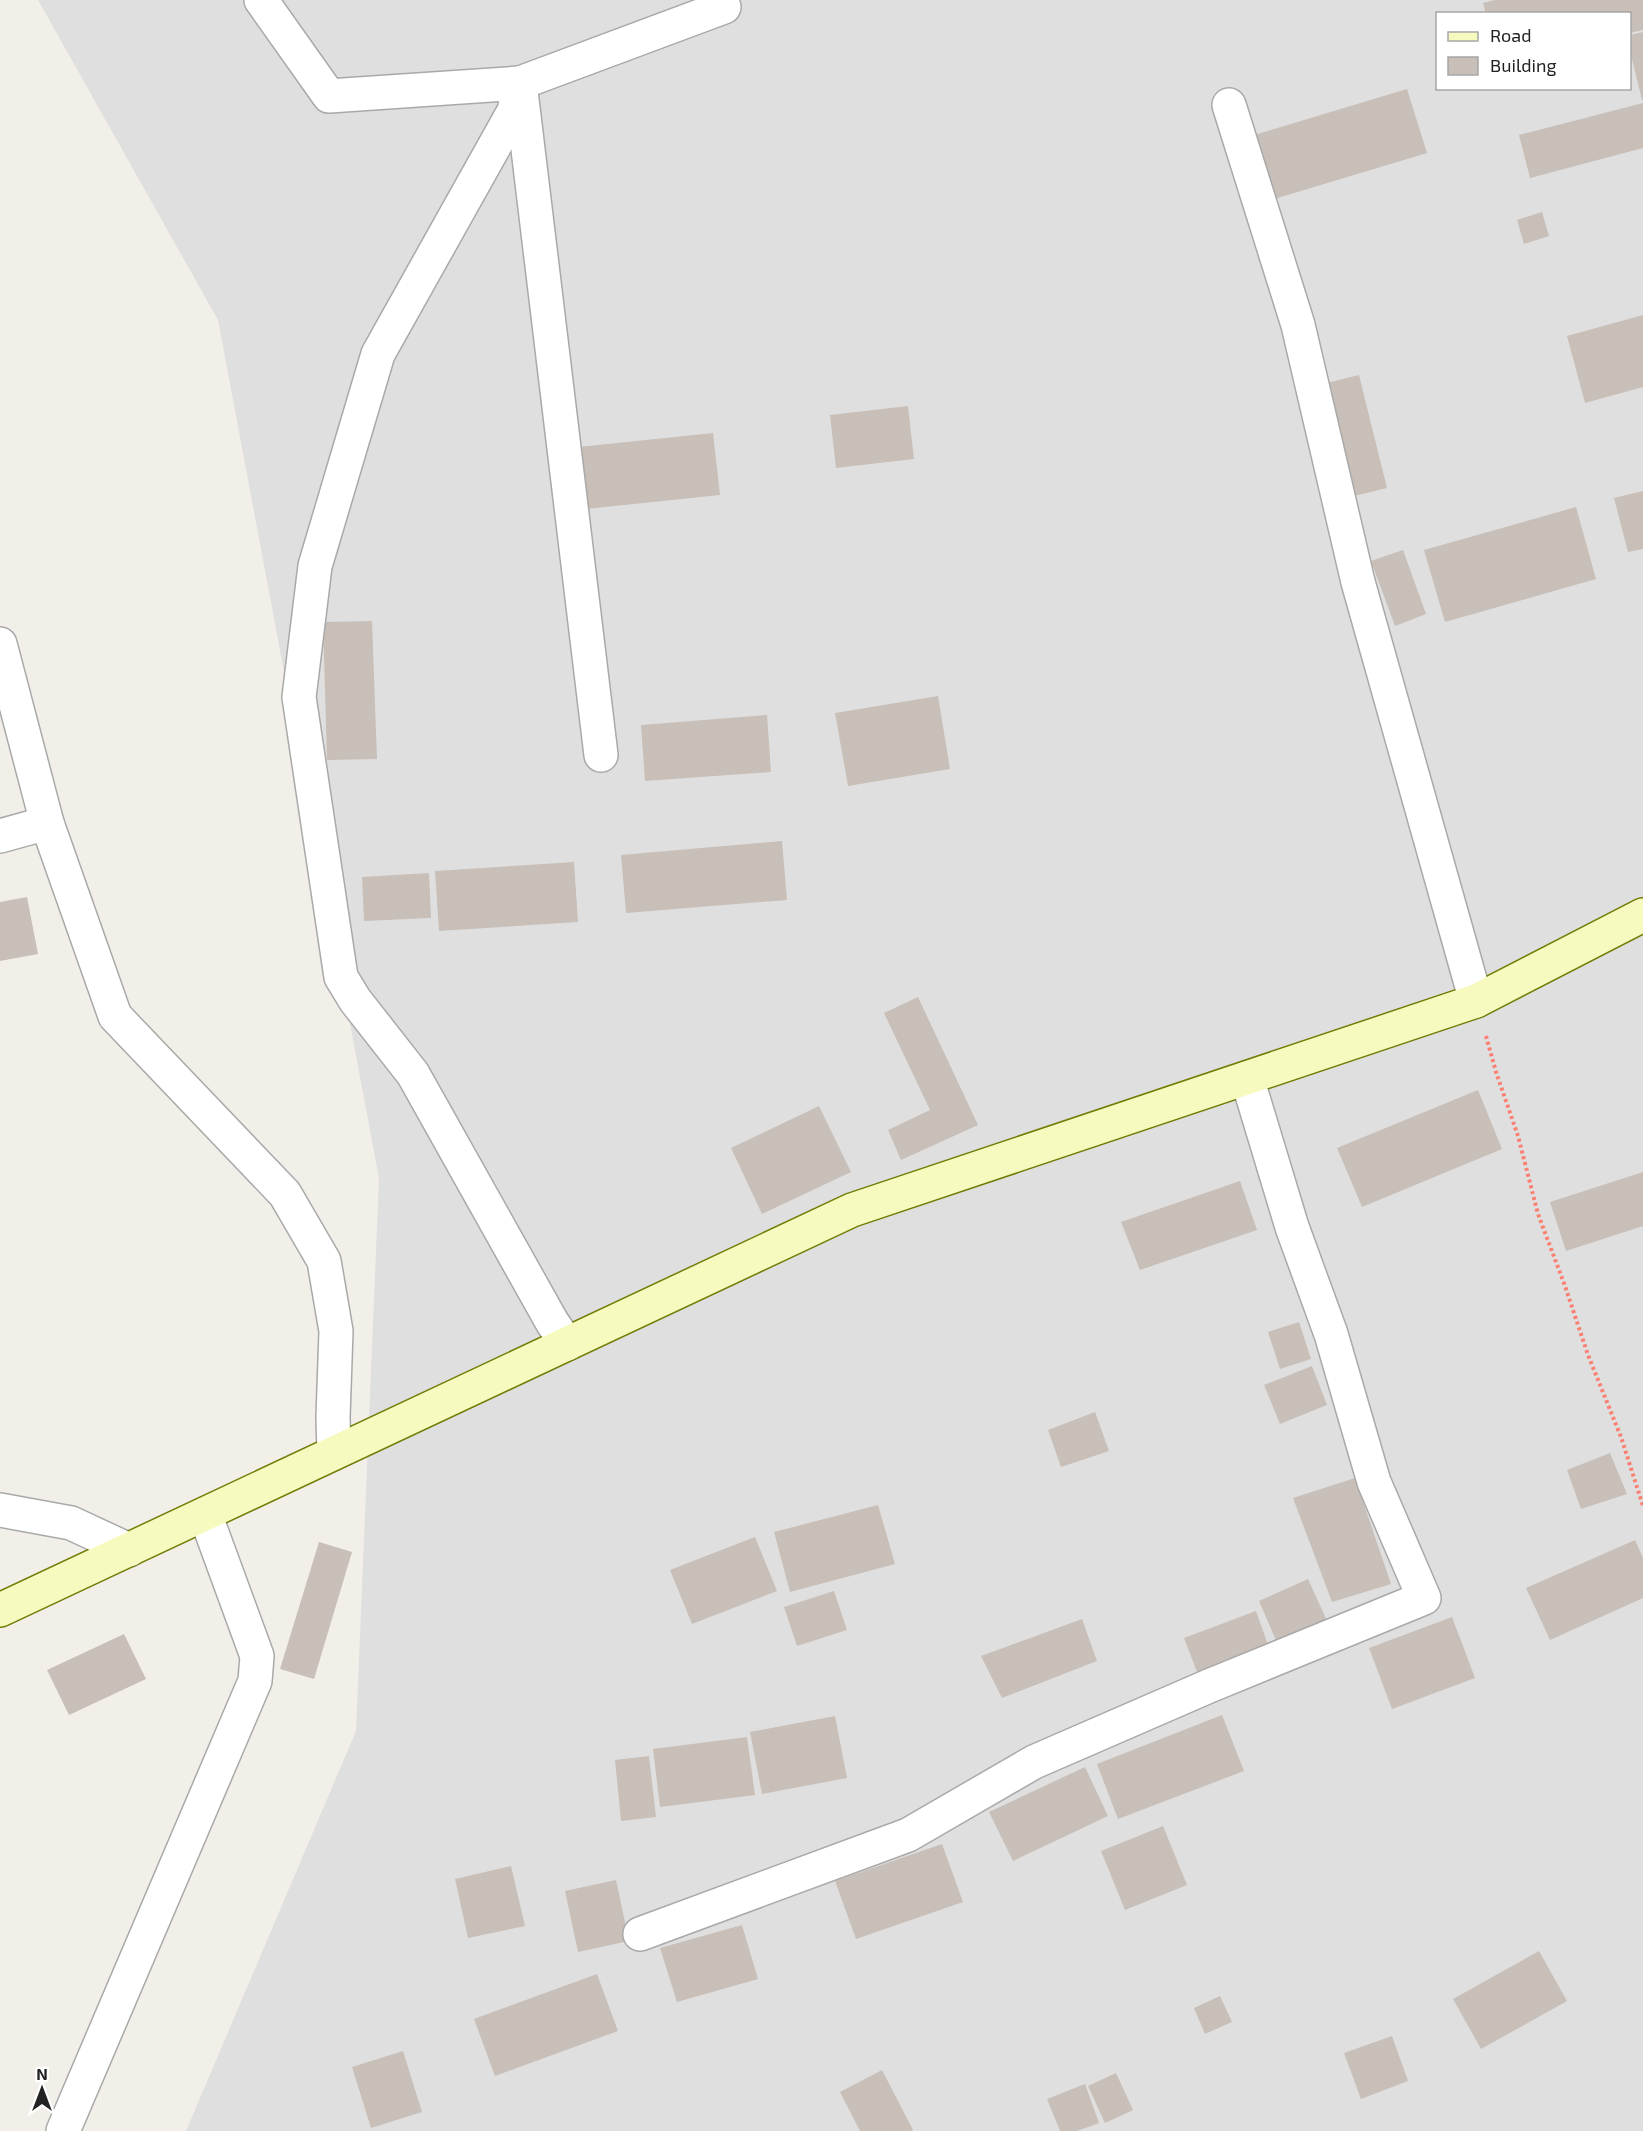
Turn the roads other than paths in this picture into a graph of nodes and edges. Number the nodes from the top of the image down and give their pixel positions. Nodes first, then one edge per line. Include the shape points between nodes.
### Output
1 (261, 0) edge
2 (724, 7) dead end
3 (520, 82) junction
4 (1229, 105) dead end
5 (0, 644) edge
6 (602, 755) dead end
7 (47, 823) junction
8 (0, 836) edge
9 (1643, 915) edge
10 (1476, 1001) junction
11 (1247, 1078) junction
12 (567, 1344) junction
13 (334, 1453) junction
14 (0, 1510) edge
15 (205, 1514) junction
16 (129, 1550) junction
17 (0, 1610) edge
18 (640, 1934) dead end
19 (63, 2131) edge

1 - 3 street via 329,96
2 - 3 street
3 - 6 street
3 - 12 street via 514,111 378,354 315,566 299,697 341,976 413,1074
4 - 10 street via 1298,325 1358,582
5 - 7 street
7 - 8 street
7 - 13 street via 115,1016 285,1194 324,1261 336,1331
9 - 10 street
10 - 11 street
11 - 12 street via 852,1210
11 - 18 street via 1292,1227 1331,1334 1374,1482 1424,1598 1034,1762 908,1835
12 - 13 street
13 - 15 street
14 - 16 street via 70,1523
15 - 16 street
15 - 19 street via 257,1656 255,1681
16 - 17 street

